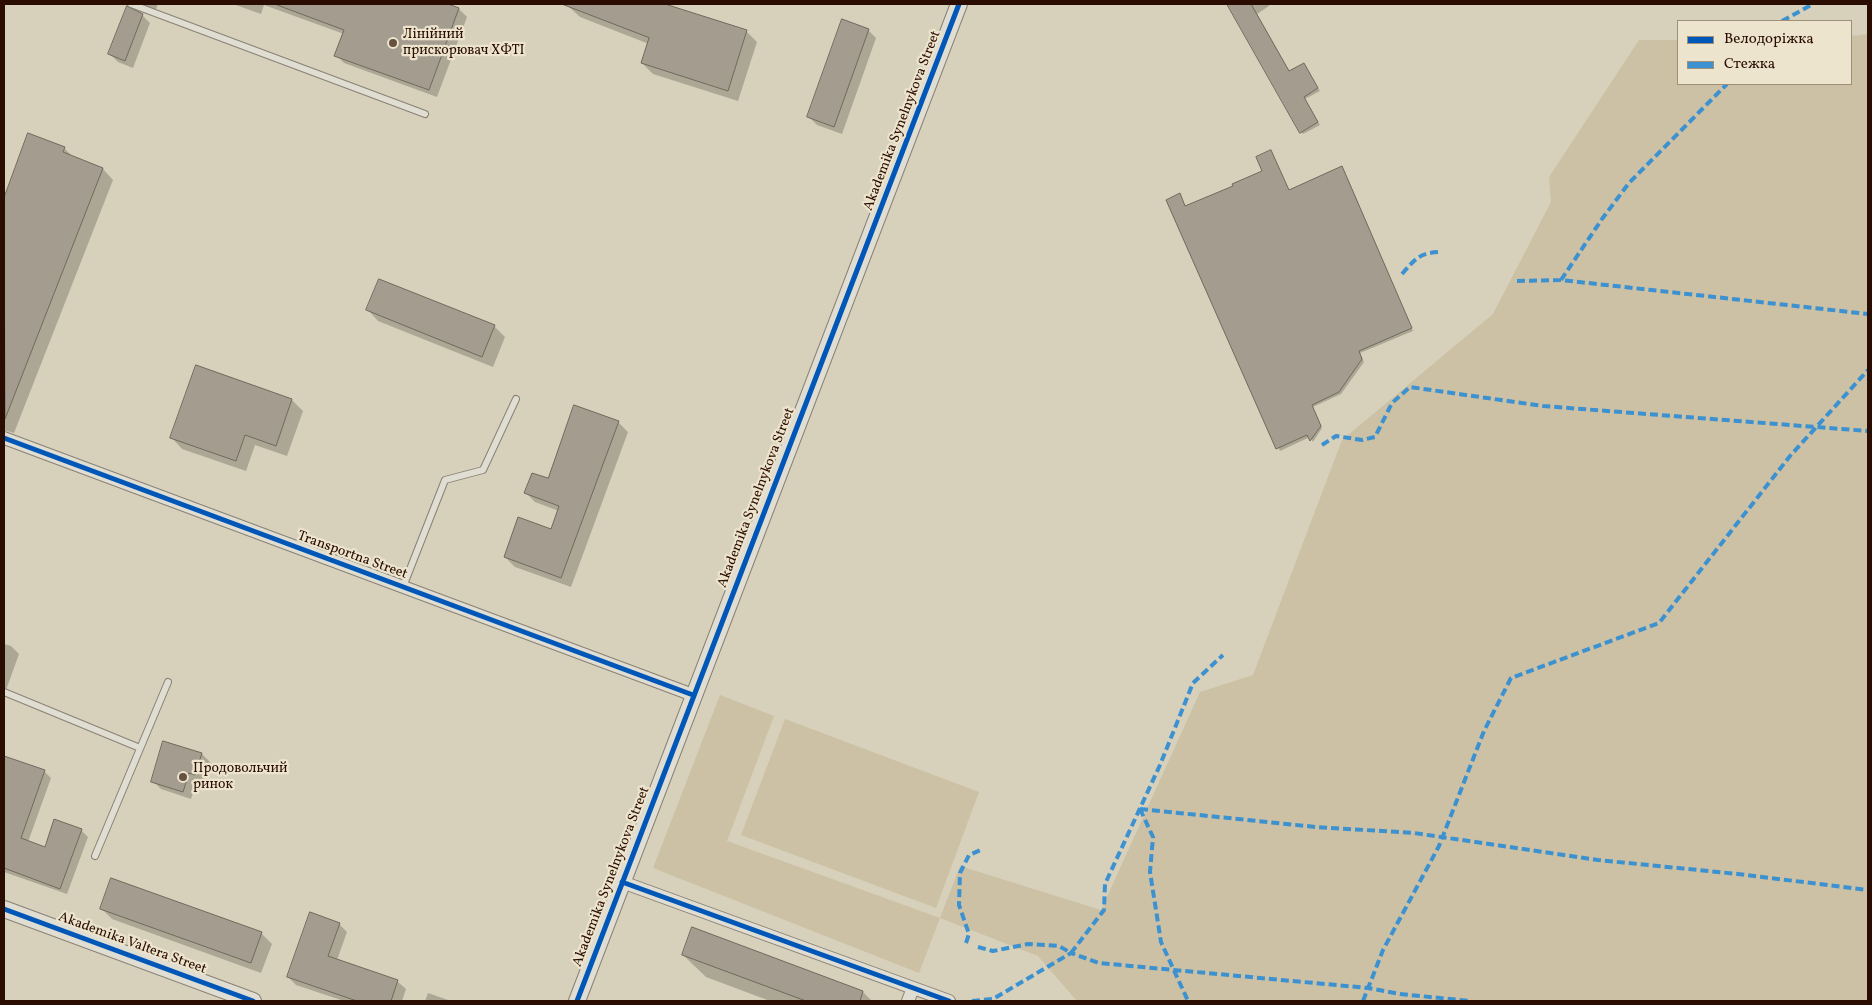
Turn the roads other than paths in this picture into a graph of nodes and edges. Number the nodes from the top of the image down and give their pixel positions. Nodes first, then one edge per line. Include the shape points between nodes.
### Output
1 (131, 4) edge
2 (959, 4) edge
3 (425, 114) dead end
4 (516, 399) dead end
5 (4, 438) edge
6 (403, 587) junction
7 (168, 682) dead end
8 (4, 692) edge
9 (693, 695) junction
10 (140, 748) junction
11 (95, 856) dead end
12 (622, 882) junction
13 (4, 909) edge
14 (912, 988) junction
15 (253, 1001) edge
16 (577, 1001) edge
17 (908, 1001) edge
18 (949, 1001) edge

1 - 3 lane
2 - 9 street, Akademika Synelnykova Street
4 - 6 lane via 483,470 445,480
5 - 6 street, Transportna Street
6 - 9 street, Transportna Street
7 - 10 lane
8 - 10 lane
9 - 12 street, Akademika Synelnykova Street
10 - 11 lane
12 - 14 street
12 - 16 street, Akademika Synelnykova Street
13 - 15 street, Akademika Valtera Street
14 - 17 street
14 - 18 street

